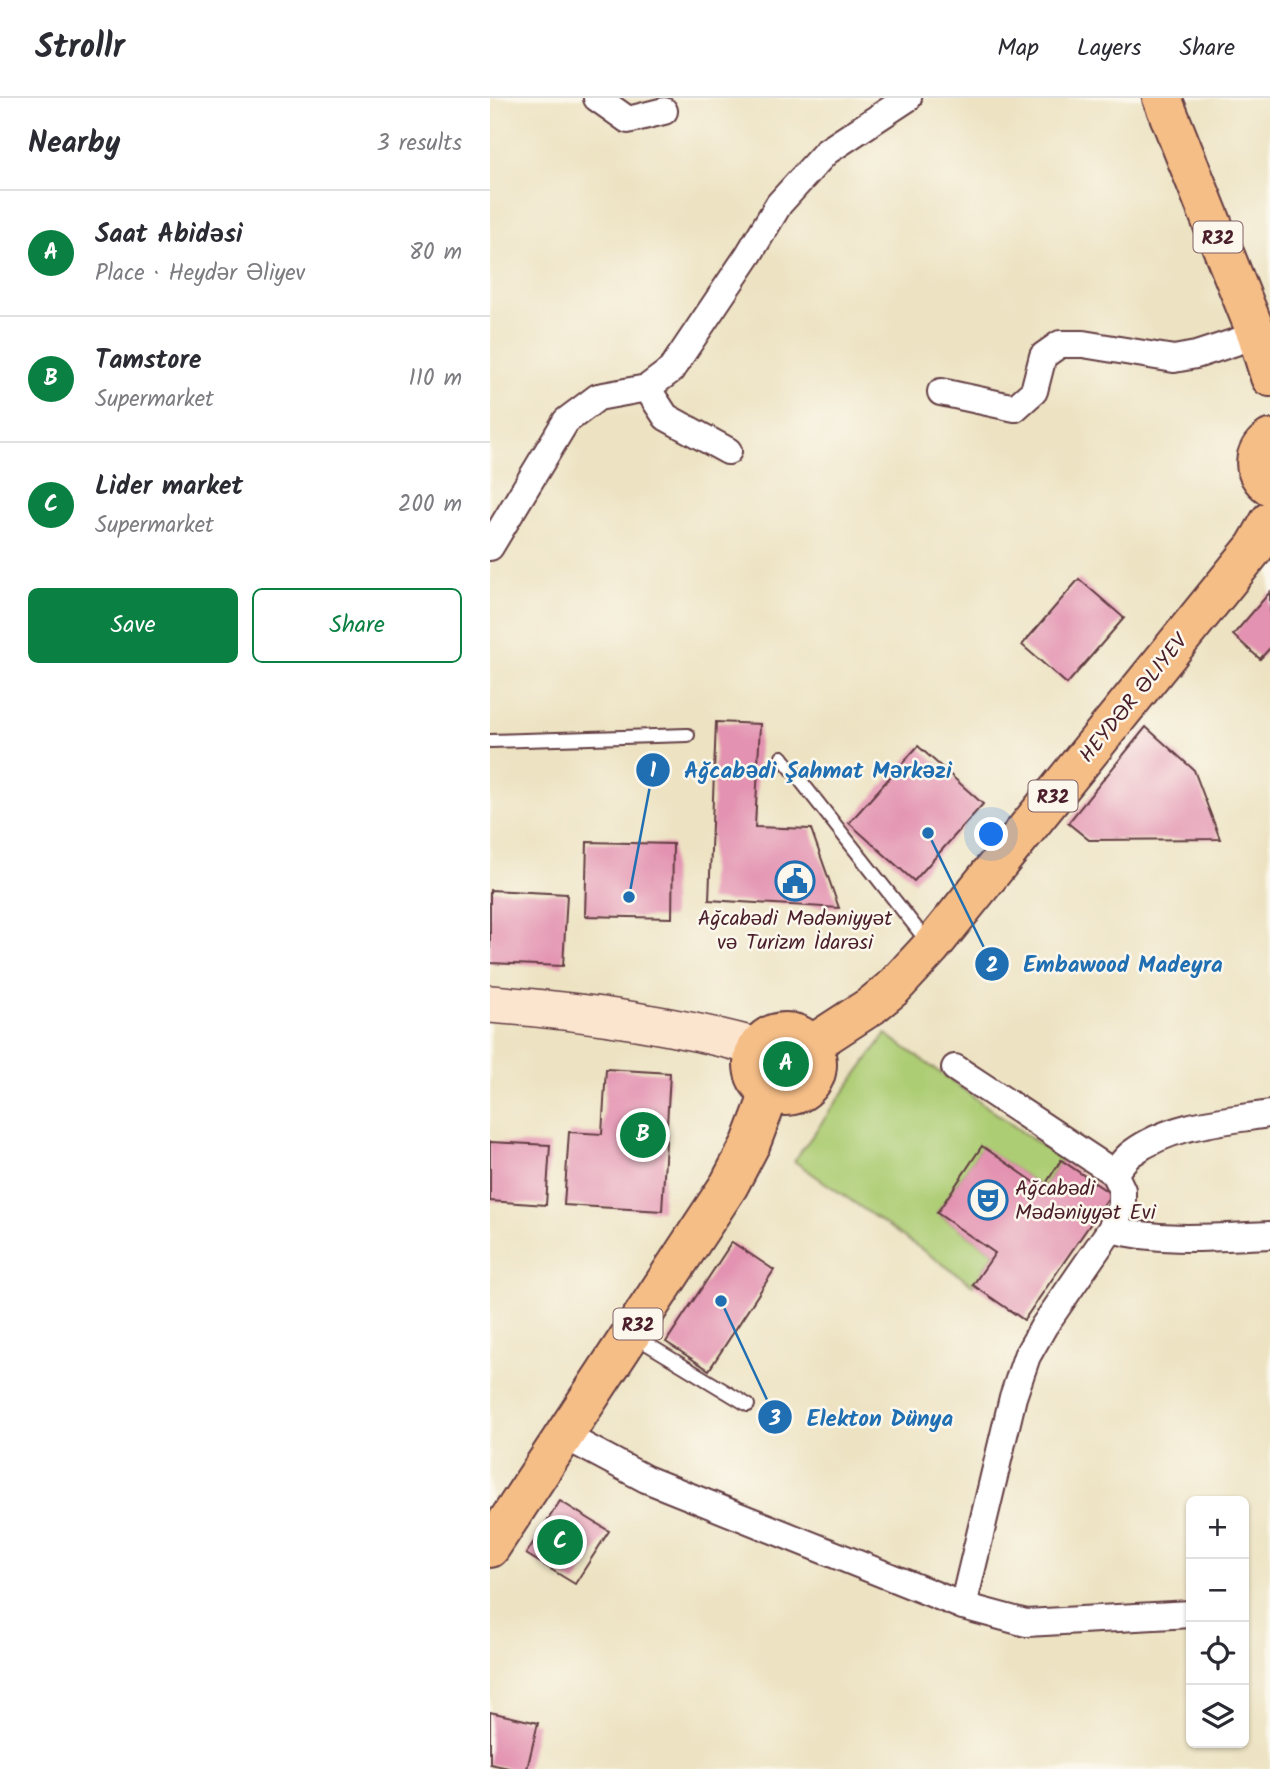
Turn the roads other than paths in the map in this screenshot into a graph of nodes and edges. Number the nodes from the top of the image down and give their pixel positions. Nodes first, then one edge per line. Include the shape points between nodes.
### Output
1 (597, 98) edge
2 (908, 98) edge
3 (1166, 99) edge
4 (664, 111) dead end
5 (1257, 335) junction
6 (1270, 377) edge
7 (647, 388) junction
8 (941, 392) dead end
9 (1270, 439) edge
10 (728, 451) dead end
11 (1270, 486) edge
12 (1270, 521) edge
13 (490, 547) edge
14 (688, 735) dead end
15 (490, 741) edge
16 (782, 757) dead end
17 (931, 947) junction
18 (490, 1004) edge
19 (811, 1045) junction
20 (757, 1047) junction
21 (955, 1068) dead end
22 (770, 1093) junction
23 (1270, 1114) edge
24 (1114, 1173) junction
25 (1111, 1229) junction
26 (1270, 1235) edge
27 (631, 1334) junction
28 (748, 1405) dead end
29 (565, 1436) junction
30 (490, 1548) edge
31 (963, 1606) junction
32 (1186, 1614) edge

1 - 4 street via 628,120
2 - 7 street via 826,152 779,204 671,370
3 - 5 main road, R32
5 - 6 main road, R32
5 - 8 street via 1174,359 1060,344 1043,356 1034,391 1016,408
7 - 10 street via 666,417
7 - 13 street via 598,397 566,421
9 - 11 main road via 1256,458 1259,475
12 - 17 main road, HEYDƏR ƏLIYEV / R32 via 1255,547
14 - 15 lane
16 - 17 lane
17 - 19 main road, HEYDƏR ƏLIYEV / R32 via 871,1006
18 - 20 main road via 648,1021
19 - 20 main road via 794,1033 783,1032
19 - 22 main road via 817,1066 809,1085 791,1096
20 - 22 main road via 755,1078
21 - 24 street
22 - 27 main road, R32 via 739,1167
23 - 24 street via 1198,1124 1152,1141 1131,1154
24 - 25 street via 1122,1190 1122,1207
25 - 26 street via 1164,1238
25 - 31 street via 1027,1356
27 - 28 lane
27 - 29 main road, R32
29 - 30 main road, R32
29 - 31 street via 646,1479
31 - 32 street via 1026,1623

